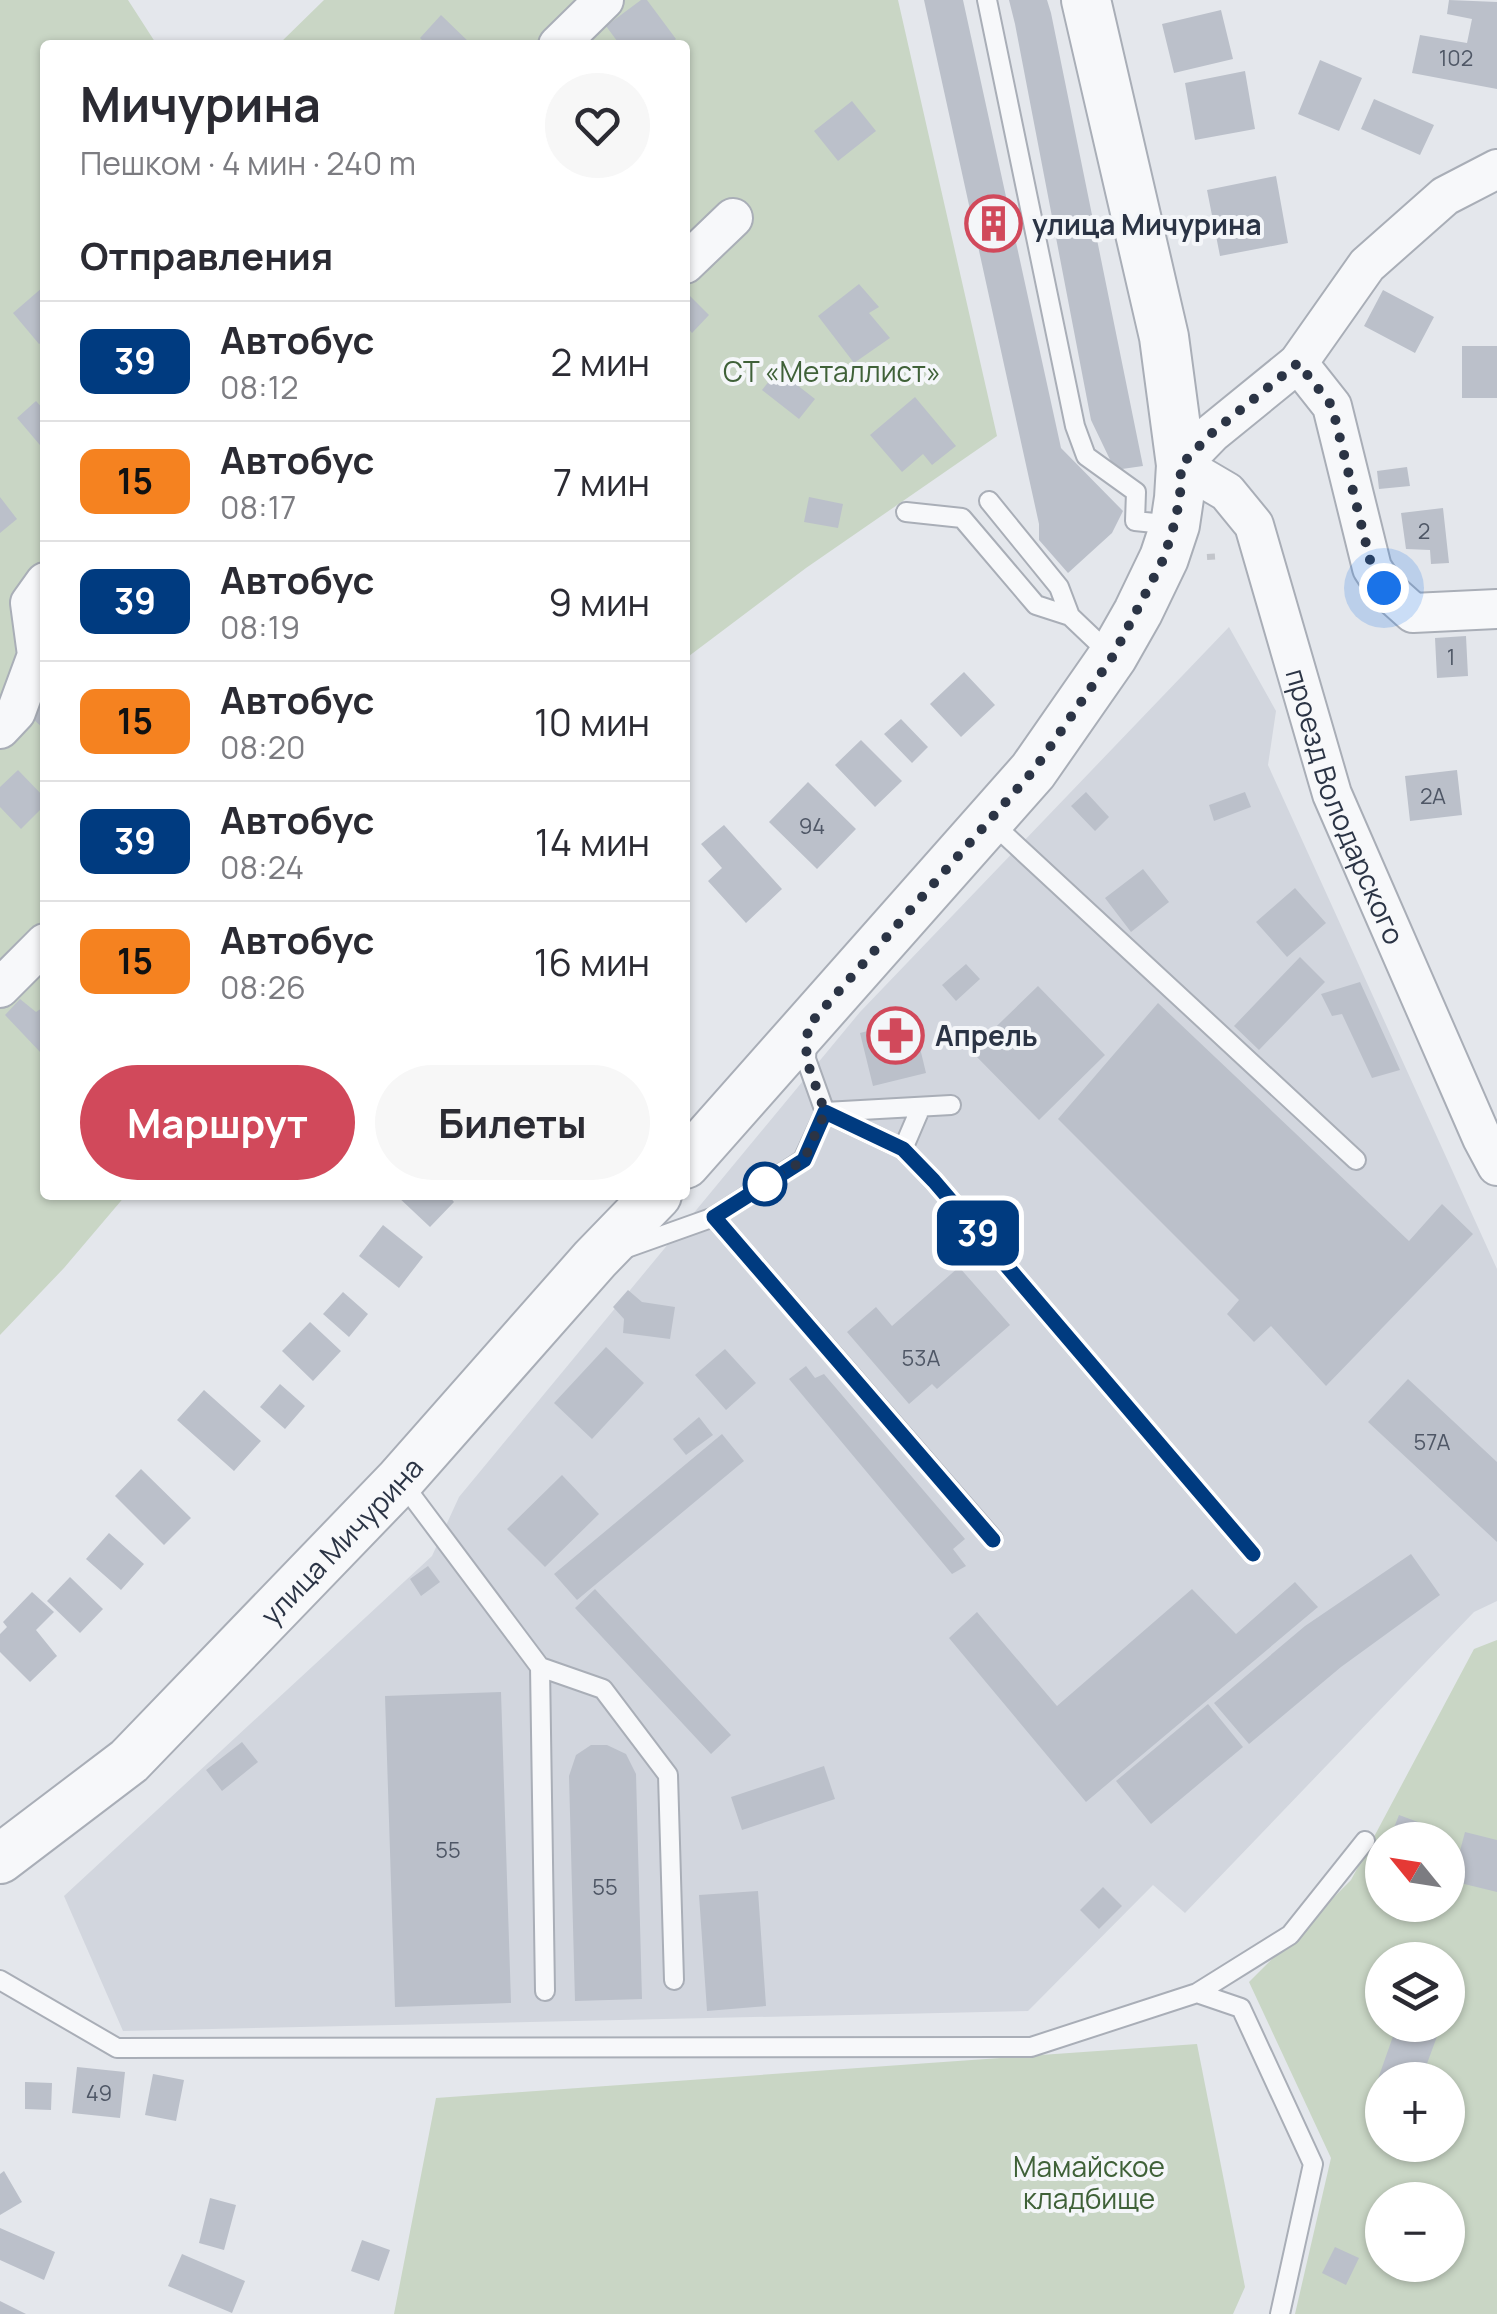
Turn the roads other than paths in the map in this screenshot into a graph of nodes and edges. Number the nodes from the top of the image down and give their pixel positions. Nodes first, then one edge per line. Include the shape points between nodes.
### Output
1 (604, 0) edge
2 (987, 0) edge
3 (1086, 0) edge
4 (563, 40) edge
5 (1497, 169) edge
6 (733, 218) dead end
7 (690, 259) edge
8 (1298, 363) junction
9 (1181, 465) junction
10 (988, 501) dead end
11 (906, 512) dead end
12 (1174, 525) junction
13 (40, 589) edge
14 (1497, 609) edge
15 (1070, 616) junction
16 (40, 651) edge
17 (1113, 656) junction
18 (40, 658) edge
19 (0, 729) edge
20 (991, 821) junction
21 (40, 948) edge
22 (0, 988) edge
23 (808, 1026) junction
24 (950, 1105) dead end
25 (921, 1107) junction
26 (825, 1112) junction
27 (903, 1149) junction
28 (690, 1158) edge
29 (1356, 1160) dead end
30 (1497, 1166) edge
31 (652, 1200) edge
32 (714, 1217) junction
33 (595, 1259) junction
34 (400, 1480) junction
35 (993, 1540) dead end
36 (1253, 1554) dead end
37 (540, 1667) junction
38 (1365, 1841) dead end
39 (0, 1859) edge
40 (0, 1980) edge
41 (674, 1980) dead end
42 (545, 1991) dead end
43 (1197, 1993) junction
44 (1280, 2314) edge

1 - 4 street
2 - 12 lane via 1075,426 1086,456 1136,492 1135,521
3 - 9 street via 1164,338
5 - 8 street via 1444,196 1366,265
6 - 7 street
8 - 9 street
8 - 14 street via 1332,406 1372,568 1384,588 1413,613
9 - 12 street
9 - 30 street, проезд Володарского via 1227,492 1254,525 1332,794
10 - 15 lane via 1059,587
11 - 15 lane via 962,518 1036,605
12 - 17 street
13 - 16 street via 30,603
15 - 17 lane
17 - 20 street
18 - 19 street via 16,712
20 - 23 street
20 - 29 lane
21 - 22 street
23 - 26 lane via 806,1059
23 - 28 street
24 - 25 lane
25 - 26 lane
25 - 27 lane
26 - 27 lane
26 - 32 lane via 804,1160
27 - 36 lane
31 - 33 street, улица Мичурина
32 - 33 lane
32 - 35 lane
33 - 34 street, улица Мичурина
34 - 37 lane
34 - 39 street, улица Мичурина via 128,1761
37 - 41 lane via 602,1689 668,1775
37 - 42 lane
38 - 43 lane via 1290,1935
40 - 43 lane via 117,2048 1031,2047
43 - 44 lane via 1241,2008 1313,2164

